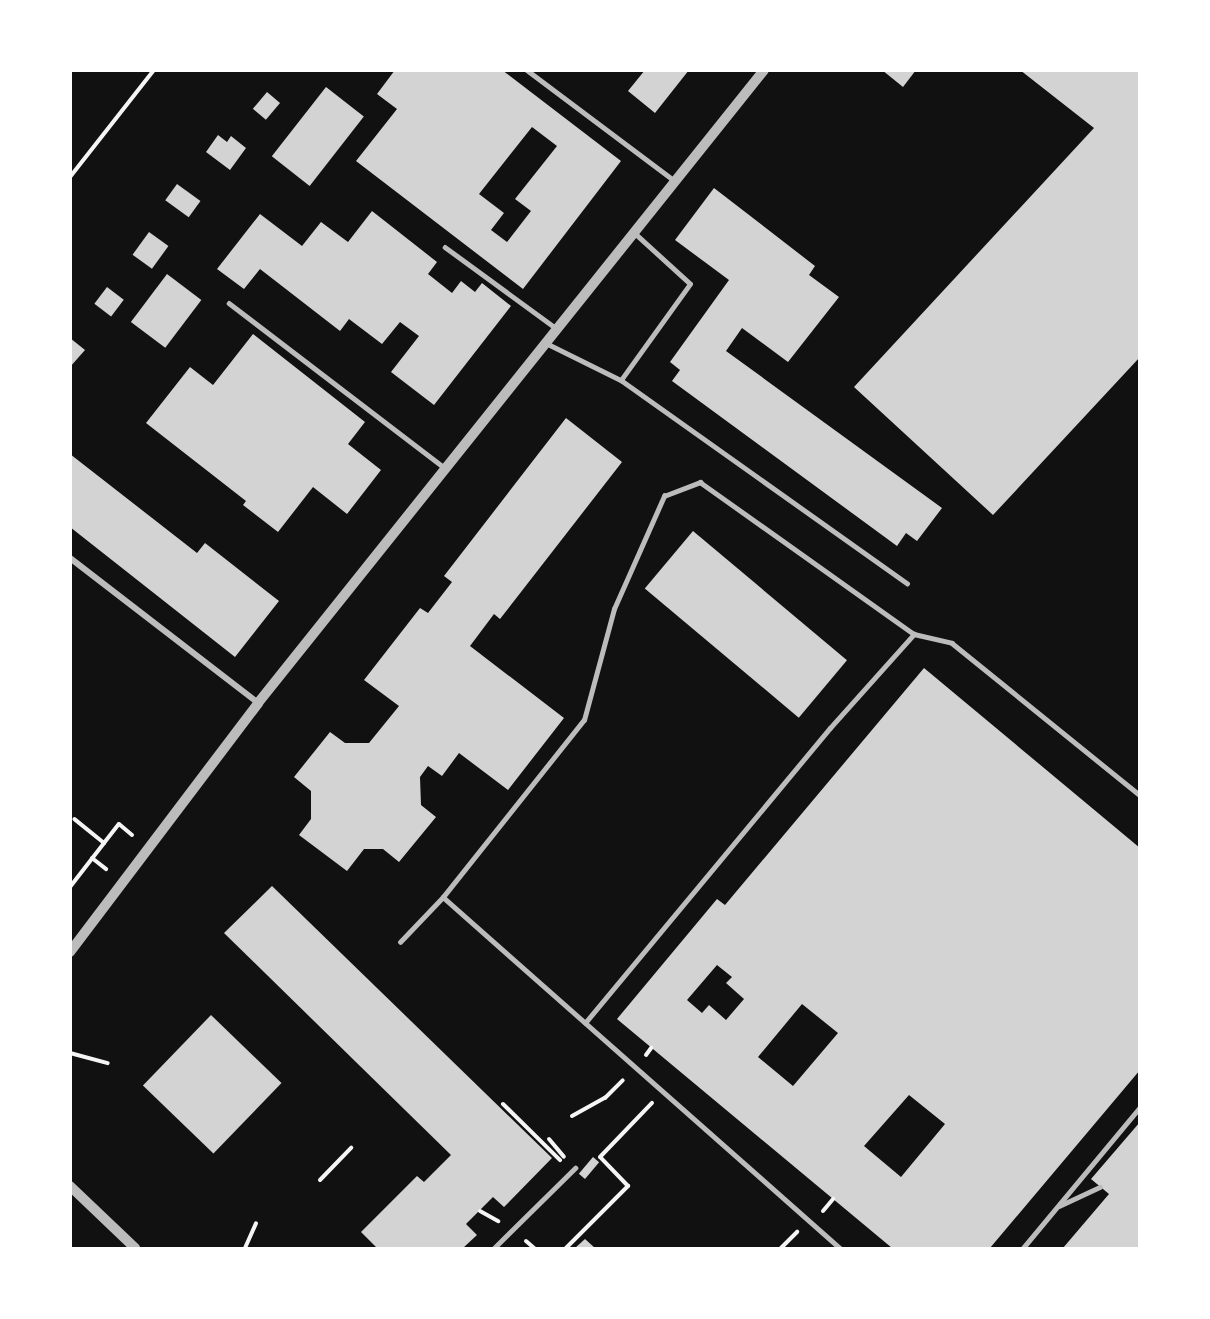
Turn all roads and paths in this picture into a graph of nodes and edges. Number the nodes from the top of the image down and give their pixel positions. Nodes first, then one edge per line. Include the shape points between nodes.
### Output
1 (154, 70) edge
2 (527, 70) edge
3 (764, 70) edge
4 (70, 177) edge
5 (675, 181) junction
6 (634, 233) junction
7 (445, 247) dead end
8 (229, 303) dead end
9 (557, 329) junction
10 (546, 343) junction
11 (621, 380) junction
12 (446, 469) junction
13 (70, 558) edge
14 (907, 583) dead end
15 (914, 634) junction
16 (258, 703) junction
17 (1140, 795) edge
18 (74, 819) dead end
19 (119, 824) dead end
20 (104, 843) junction
21 (70, 887) edge
22 (443, 897) junction
23 (400, 942) dead end
24 (70, 952) edge
25 (585, 1023) junction
26 (70, 1053) edge
27 (108, 1063) dead end
28 (623, 1080) dead end
29 (663, 1092) junction
30 (502, 1104) dead end
31 (1140, 1107) edge
32 (572, 1116) dead end
33 (545, 1145) dead end
34 (351, 1148) dead end
35 (574, 1168) dead end
36 (320, 1180) dead end
37 (70, 1186) edge
38 (1100, 1186) dead end
39 (1057, 1207) junction
40 (256, 1223) dead end
41 (795, 1233) dead end
42 (135, 1248) edge
43 (245, 1248) edge
44 (494, 1248) edge
45 (566, 1248) edge
46 (781, 1248) edge
47 (840, 1248) edge
48 (1023, 1248) edge

1 - 4 path
2 - 5 lane
3 - 5 street
5 - 6 street
6 - 9 street
6 - 11 lane via 690,284
7 - 9 lane
8 - 12 lane
9 - 10 street
10 - 11 lane
10 - 12 street
11 - 14 lane
12 - 16 street
13 - 16 street
15 - 17 lane via 952,643
15 - 22 lane via 700,482 664,496 614,609 584,720
15 - 25 lane via 830,728
16 - 24 street
18 - 20 path
19 - 20 path
20 - 21 path
22 - 23 lane
22 - 25 lane
25 - 29 lane
26 - 27 path
28 - 32 path via 605,1098
29 - 45 path via 600,1157 628,1185
29 - 47 lane
30 - 33 path
31 - 39 lane
34 - 36 path
35 - 44 lane
37 - 42 street
38 - 39 lane
39 - 48 lane
40 - 43 path
41 - 46 path

